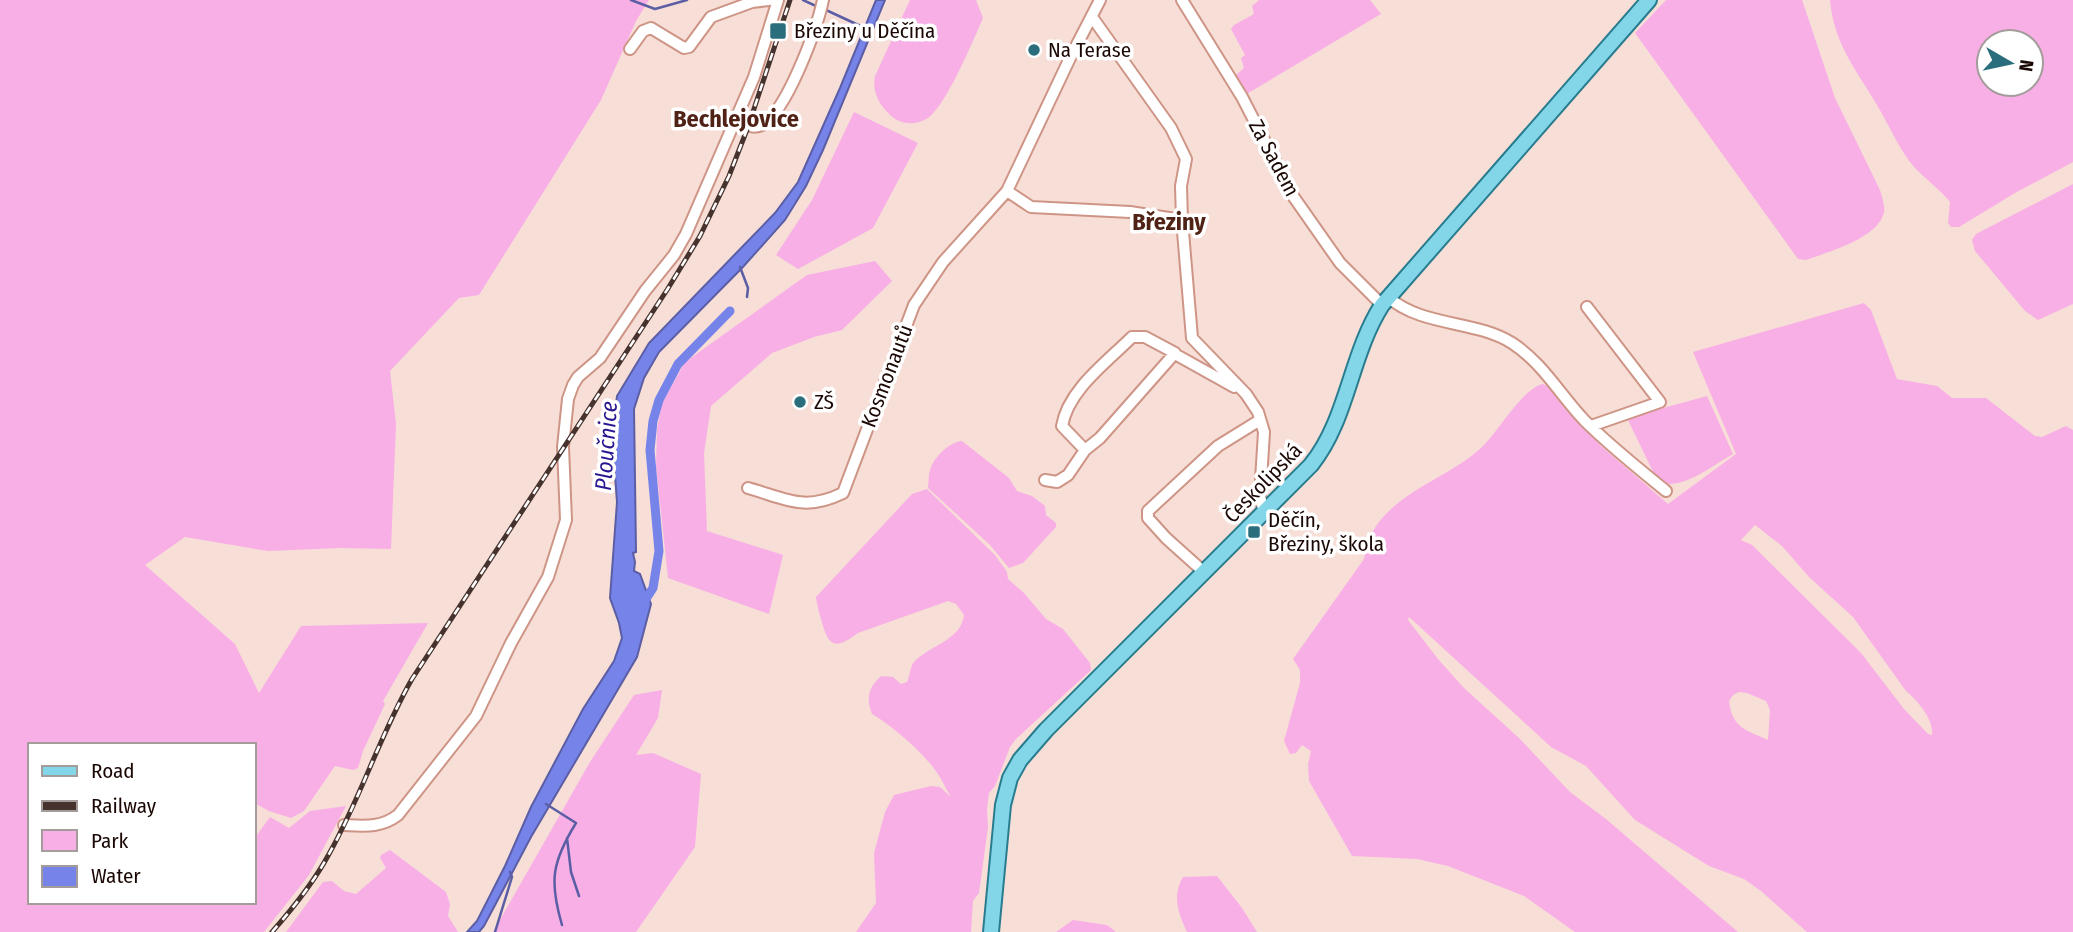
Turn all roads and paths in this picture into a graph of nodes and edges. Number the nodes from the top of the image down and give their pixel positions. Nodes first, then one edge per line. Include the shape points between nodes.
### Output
1 (769, 0) edge
2 (778, 0) edge
3 (1100, 0) edge
4 (1182, 0) edge
5 (1649, 0) edge
6 (822, 5) edge
7 (1092, 17) junction
8 (630, 49) dead end
9 (736, 121) junction
10 (1007, 191) junction
11 (1182, 220) junction
12 (1385, 301) junction
13 (1587, 307) dead end
14 (1173, 352) junction
15 (1246, 394) junction
16 (1260, 420) junction
17 (1591, 426) junction
18 (1085, 450) junction
19 (1045, 480) dead end
20 (748, 488) dead end
21 (1666, 491) dead end
22 (1264, 513) junction
23 (1205, 573) junction
24 (344, 825) dead end
25 (991, 932) edge

1 - 8 street via 711,17 689,47 651,28
2 - 9 street
3 - 7 street, Kosmonautů
4 - 12 street, Za Sadem via 1242,97 1293,196 1340,263
5 - 12 main road, Českolipská
6 - 9 street via 794,79 775,111 756,127
7 - 10 street, Kosmonautů
7 - 11 street via 1171,128 1186,159
9 - 24 street via 674,255 600,358 573,385 564,447 566,520 561,541 548,577 476,716 398,815 378,826
10 - 11 street via 1031,208 1130,212
10 - 20 street, Kosmonautů via 943,262 914,305 843,493 804,504
11 - 15 street via 1192,338
12 - 17 street, Za Sadem via 1508,340 1530,356
12 - 22 main road, Českolipská via 1364,340 1323,450
13 - 17 street via 1660,402
14 - 15 street
14 - 18 street
14 - 18 street via 1145,337 1132,337 1080,390 1064,413 1062,426
15 - 16 street
16 - 22 street
16 - 23 street via 1218,446 1148,511 1148,518 1166,538
17 - 21 street, Za Sadem
18 - 19 street via 1068,475 1057,482
22 - 23 main road, Českolipská
23 - 25 main road, Českolipská via 1020,760 1003,805

